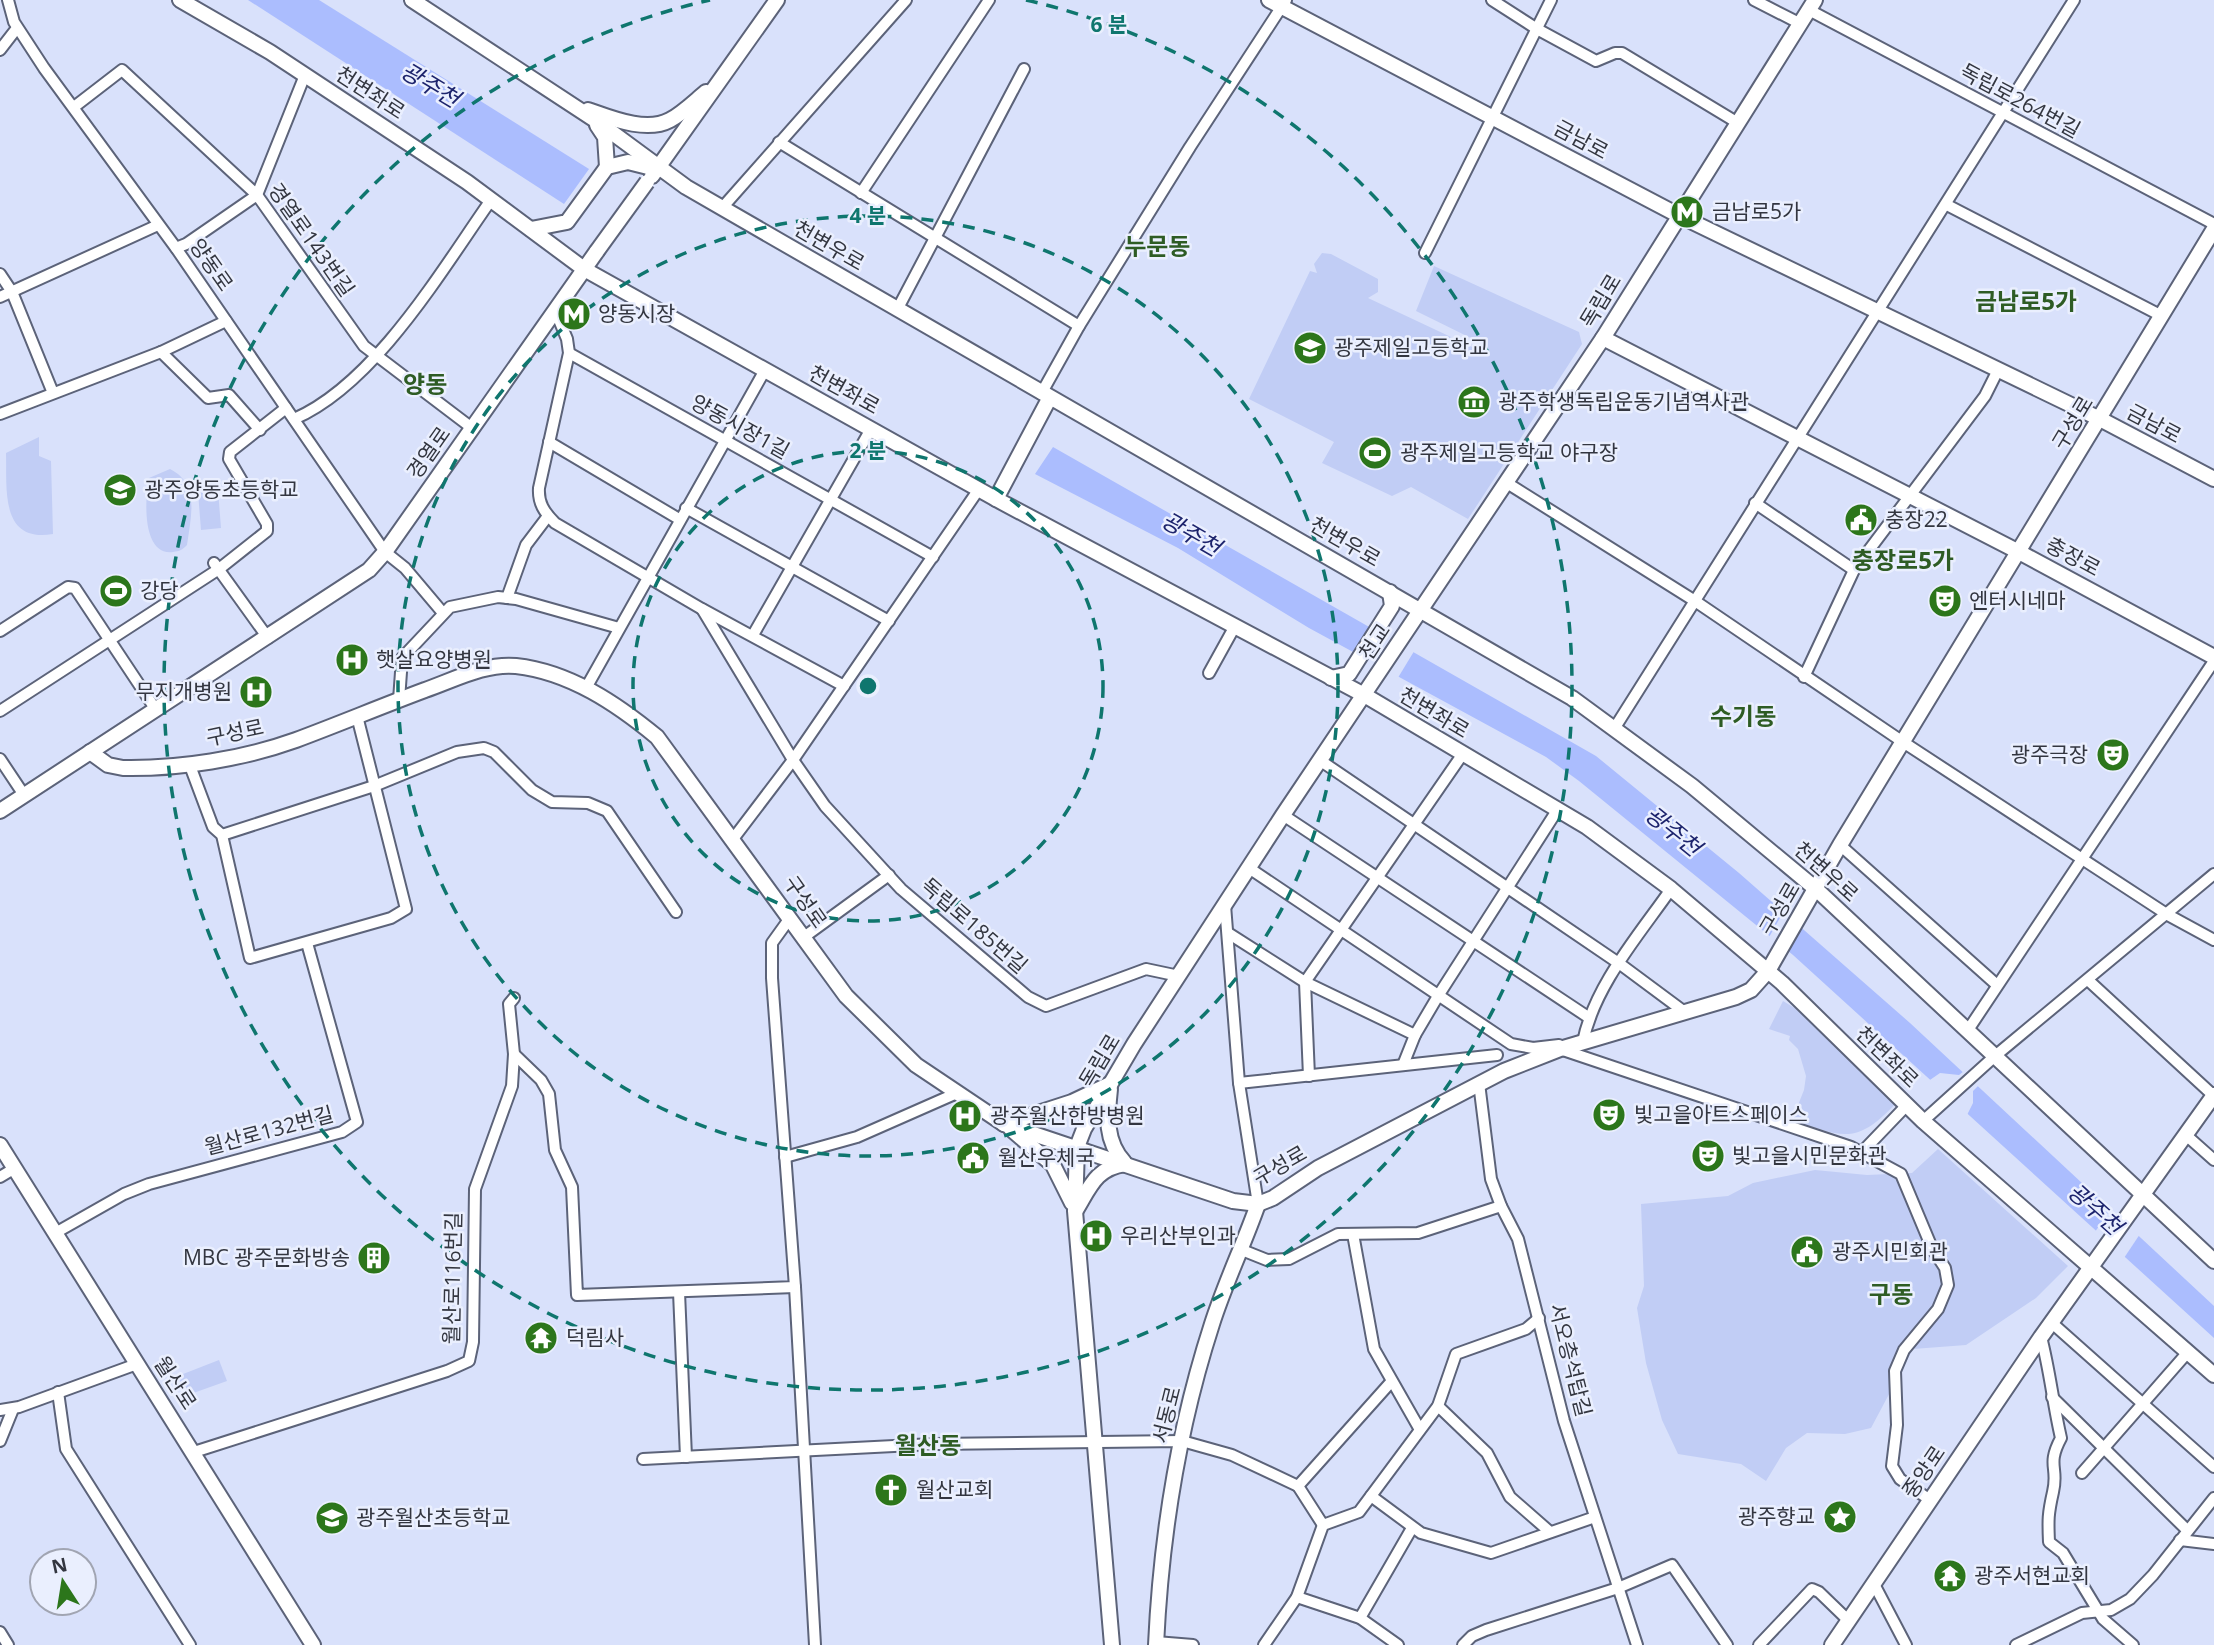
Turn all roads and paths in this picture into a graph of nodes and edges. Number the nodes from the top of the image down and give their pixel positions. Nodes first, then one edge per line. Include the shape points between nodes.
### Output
1 (8, 0) edge
2 (180, 0) edge
3 (412, 0) edge
4 (777, 0) edge
5 (906, 0) edge
6 (989, 0) edge
7 (1492, 0) edge
8 (1551, 0) edge
9 (1754, 0) edge
10 (2074, 0) edge
11 (1279, 2) edge
12 (1812, 5) edge
13 (1801, 24) junction
14 (17, 28) junction
15 (1537, 29) junction
16 (0, 50) edge
17 (1024, 69) dead end
18 (305, 75) junction
19 (718, 83) junction
20 (566, 102) junction
21 (74, 107) junction
22 (2002, 112) junction
23 (1493, 118) junction
24 (595, 120) junction
25 (1738, 123) junction
26 (779, 142) junction
27 (607, 167) junction
28 (657, 169) junction
29 (861, 192) junction
30 (257, 195) junction
31 (491, 200) junction
32 (1947, 205) junction
33 (722, 208) junction
34 (1678, 215) junction
35 (159, 225) junction
36 (2214, 227) edge
37 (531, 229) junction
38 (936, 237) junction
39 (176, 248) junction
40 (1425, 253) dead end
41 (584, 269) junction
42 (0, 274) edge
43 (12, 292) junction
44 (0, 297) edge
45 (555, 310) junction
46 (897, 310) junction
47 (1876, 312) junction
48 (2160, 315) junction
49 (226, 321) junction
50 (1079, 326) junction
51 (1603, 338) junction
52 (161, 352) junction
53 (569, 353) junction
54 (375, 355) junction
55 (765, 370) junction
56 (1998, 370) junction
57 (53, 394) junction
58 (1045, 396) junction
59 (286, 408) junction
60 (0, 414) edge
61 (294, 419) junction
62 (2100, 419) junction
63 (472, 428) junction
64 (871, 429) junction
65 (260, 430) junction
66 (1796, 438) junction
67 (725, 441) junction
68 (550, 442) junction
69 (2214, 479) edge
70 (1507, 483) junction
71 (979, 489) junction
72 (1912, 497) junction
73 (996, 499) junction
74 (831, 500) junction
75 (1755, 503) junction
76 (685, 508) junction
77 (548, 516) junction
78 (680, 519) junction
79 (385, 552) junction
80 (2019, 552) junction
81 (933, 557) junction
82 (216, 566) junction
83 (793, 567) junction
84 (1854, 570) junction
85 (646, 577) junction
86 (507, 598) junction
87 (1391, 599) junction
88 (1695, 601) junction
89 (702, 609) junction
90 (443, 612) junction
91 (1418, 614) junction
92 (889, 621) junction
93 (1235, 626) junction
94 (619, 628) junction
95 (0, 631) edge
96 (753, 635) junction
97 (268, 638) junction
98 (109, 639) junction
99 (2214, 659) edge
100 (1209, 673) dead end
101 (1804, 677) junction
102 (1331, 678) junction
103 (844, 686) junction
104 (586, 688) junction
105 (1368, 692) junction
106 (399, 700) junction
107 (156, 710) junction
108 (0, 711) edge
109 (357, 716) junction
110 (1614, 729) junction
111 (1903, 742) junction
112 (90, 752) junction
113 (1462, 755) junction
114 (0, 759) edge
115 (793, 761) junction
116 (1321, 761) junction
117 (189, 763) junction
118 (374, 786) junction
119 (24, 795) junction
120 (1558, 809) junction
121 (0, 811) edge
122 (1283, 815) junction
123 (1415, 823) junction
124 (222, 835) junction
125 (733, 839) junction
126 (1840, 845) junction
127 (2084, 859) junction
128 (1249, 868) junction
129 (2214, 874) edge
130 (889, 875) junction
131 (1377, 877) junction
132 (1508, 888) junction
133 (1671, 889) junction
134 (1816, 890) junction
135 (1225, 905) junction
136 (676, 912) dead end
137 (2168, 915) junction
138 (790, 918) junction
139 (1340, 929) junction
140 (1228, 933) junction
141 (804, 937) junction
142 (2214, 940) edge
143 (1474, 942) junction
144 (307, 943) junction
145 (1620, 964) junction
146 (1768, 971) junction
147 (1179, 976) junction
148 (2089, 981) junction
149 (1305, 982) junction
150 (1997, 985) junction
151 (1438, 996) junction
152 (514, 998) dead end
153 (1686, 1013) junction
154 (1588, 1017) junction
155 (1968, 1031) junction
156 (1415, 1035) junction
157 (1502, 1038) junction
158 (1583, 1042) junction
159 (1560, 1049) junction
160 (514, 1054) junction
161 (1497, 1055) junction
162 (1992, 1059) junction
163 (1403, 1066) junction
164 (1504, 1070) junction
165 (1309, 1076) junction
166 (1240, 1083) junction
167 (1479, 1083) junction
168 (1110, 1084) junction
169 (957, 1093) junction
170 (2214, 1096) edge
171 (1907, 1105) junction
172 (1923, 1121) junction
173 (1004, 1124) junction
174 (2187, 1136) junction
175 (0, 1145) edge
176 (1077, 1147) junction
177 (1862, 1152) junction
178 (785, 1157) junction
179 (2214, 1160) edge
180 (1126, 1164) junction
181 (15, 1168) junction
182 (0, 1177) edge
183 (2144, 1196) junction
184 (1258, 1204) junction
185 (1501, 1206) junction
186 (1075, 1211) junction
187 (57, 1232) junction
188 (1353, 1234) junction
189 (1242, 1250) junction
190 (2214, 1261) edge
191 (2094, 1267) junction
192 (795, 1287) junction
193 (680, 1292) junction
194 (1539, 1318) junction
195 (2052, 1323) junction
196 (2041, 1337) junction
197 (2188, 1352) junction
198 (137, 1364) junction
199 (2214, 1375) edge
200 (1391, 1382) junction
201 (58, 1392) junction
202 (2050, 1395) junction
203 (2143, 1404) junction
204 (1438, 1406) junction
205 (13, 1409) junction
206 (0, 1410) edge
207 (1419, 1427) junction
208 (0, 1441) edge
209 (1182, 1441) junction
210 (1095, 1442) junction
211 (803, 1449) junction
212 (2105, 1450) junction
213 (194, 1452) junction
214 (686, 1457) junction
215 (643, 1459) dead end
216 (2214, 1467) edge
217 (2082, 1473) dead end
218 (1298, 1486) junction
219 (1371, 1496) junction
220 (2214, 1498) edge
221 (1930, 1500) junction
222 (1595, 1517) junction
223 (1323, 1525) junction
224 (1412, 1528) junction
225 (2187, 1530) junction
226 (1550, 1532) junction
227 (2180, 1540) junction
228 (2214, 1544) edge
229 (1874, 1584) junction
230 (1618, 1588) junction
231 (1297, 1597) junction
232 (2098, 1612) junction
233 (1360, 1618) junction
234 (1849, 1621) junction
235 (0, 1632) edge
236 (1156, 1644) edge
237 (8, 1645) edge
238 (190, 1645) edge
239 (313, 1645) edge
240 (815, 1645) edge
241 (1112, 1645) edge
242 (1193, 1645) edge
243 (1264, 1645) edge
244 (1398, 1645) edge
245 (1463, 1645) edge
246 (1637, 1645) edge
247 (1727, 1645) edge
248 (1759, 1645) edge
249 (1832, 1645) edge
250 (1906, 1645) edge
251 (2016, 1645) edge
252 (2133, 1645) edge

1 - 14 street, 양동로
2 - 18 street, 천변좌로
3 - 20 street, 천변우로
4 - 19 street, 경열로
5 - 26 street
6 - 29 street
7 - 15 street
8 - 15 street
9 - 13 street
10 - 22 street
11 - 23 street, 금남로
11 - 50 street
12 - 13 street, 독립로
12 - 22 street, 독립로264번길
13 - 25 street, 독립로
14 - 16 street
14 - 21 street, 양동로
15 - 23 street
15 - 25 street via 1596,61 1622,53
17 - 38 street
18 - 30 street
18 - 31 street, 천변좌로
19 - 20 street via 671,120 660,123 616,120
19 - 28 street, 경열로
20 - 24 street, 천변우로
21 - 30 street, 경열로143번길 via 122,70
21 - 35 street, 양동로
22 - 32 street
22 - 36 street, 독립로264번길
23 - 34 street, 금남로
23 - 40 street
24 - 27 street via 605,137
24 - 28 street, 천변우로
25 - 34 street, 독립로
26 - 29 street
26 - 33 street
27 - 28 street via 628,162
27 - 37 street via 567,222
28 - 33 street, 천변우로
28 - 41 street, 경열로, bridge
29 - 38 street
30 - 39 street
30 - 54 street, 경열로143번길 via 353,332
31 - 37 street, 천변좌로
31 - 54 street via 420,302
32 - 47 street
32 - 48 street
33 - 46 street, 천변우로
34 - 47 street, 금남로
34 - 51 street, 독립로
35 - 39 street, 양동로
35 - 43 street
36 - 48 street, 구성로
37 - 41 street, 천변좌로
38 - 46 street
38 - 50 street
39 - 49 street, 양동로
41 - 45 street, 경열로
41 - 55 street, 천변좌로
42 - 43 street
43 - 44 street
43 - 57 street
45 - 53 street
45 - 63 street, 경열로
46 - 58 street, 천변우로
47 - 56 street, 금남로
47 - 66 street
48 - 62 street, 구성로
49 - 52 street
49 - 59 street, 양동로
50 - 58 street
51 - 66 street, 충장로
51 - 70 street, 독립로
52 - 57 street
52 - 65 street via 208,398 229,395
53 - 67 street, 양동시장1길
53 - 68 street
54 - 61 street via 351,382 313,411
54 - 63 street, 경열로143번길
55 - 64 street, 천변좌로
55 - 67 street
56 - 62 street, 금남로
56 - 72 street via 1985,396
57 - 60 street
58 - 73 street
58 - 87 street, 천변우로
59 - 61 street, 양동로
59 - 65 street
61 - 79 street, 양동로
62 - 69 street, 금남로
62 - 80 street, 구성로
63 - 79 street, 경열로
64 - 71 street, 천변좌로
64 - 74 street
65 - 82 street via 230,452 229,459 267,531
66 - 72 street, 충장로
66 - 75 street
67 - 74 street, 양동시장1길
67 - 76 street
68 - 77 street via 538,498
68 - 78 street
70 - 88 street
70 - 91 street, 독립로
71 - 73 street, 천변좌로
71 - 81 street
72 - 80 street, 충장로
72 - 84 street
73 - 93 street, 천변좌로
74 - 81 street, 양동시장1길
74 - 83 street
75 - 84 street
75 - 88 street
76 - 78 street
76 - 83 street
77 - 85 street
77 - 86 street via 522,552
78 - 85 street
79 - 90 street, 양동로
79 - 97 street, 경열로 via 359,577
80 - 99 street, 충장로
80 - 111 street, 구성로
81 - 92 street
82 - 97 street
82 - 98 street
83 - 92 street
83 - 96 street
84 - 101 street
85 - 89 street
85 - 94 street
86 - 90 street via 455,604
86 - 94 street
87 - 91 street, 천변우로
87 - 102 street via 1349,674
88 - 101 street
88 - 110 street
89 - 96 street
89 - 115 street, 독립로185번길
90 - 106 street via 402,658
91 - 105 street, 천교
91 - 110 street, 천변우로 via 1572,698
92 - 103 street
93 - 100 street
93 - 102 street, 천변좌로
94 - 104 street
95 - 98 street via 68,587 75,588
96 - 103 street
97 - 107 street, 경열로
98 - 107 street
98 - 108 street
99 - 127 street
101 - 111 street
102 - 105 street, 천변좌로
103 - 115 street
104 - 106 street, 구성로 via 538,670 496,667
104 - 125 street, 구성로 via 657,737
105 - 113 street, 천변좌로
105 - 116 street, 독립로
106 - 109 street, 구성로
107 - 112 street, 경열로
109 - 117 street, 구성로 via 294,741
109 - 118 street
110 - 134 street, 천변우로 via 1692,786
111 - 126 street, 구성로
111 - 127 street
112 - 117 street, 구성로 via 108,765 124,768
112 - 119 street, 경열로
113 - 120 street, 천변좌로
113 - 123 street
114 - 119 street
115 - 125 street
115 - 130 street, 독립로185번길 via 825,806
116 - 122 street, 독립로
116 - 123 street
117 - 124 street via 213,827
118 - 124 street
118 - 136 street via 457,752 484,748 494,752 532,790 552,802 588,803 607,811
118 - 144 street via 407,909
119 - 121 street, 경열로
120 - 132 street
120 - 133 street, 천변좌로
122 - 128 street, 독립로
122 - 131 street
123 - 131 street
123 - 132 street
124 - 144 street via 250,958
125 - 138 street, 구성로
126 - 134 street, 구성로
126 - 150 street
127 - 137 street
127 - 150 street
128 - 135 street, 독립로
128 - 139 street
129 - 137 street
130 - 141 street
130 - 147 street, 독립로185번길 via 990,968 1042,1005 1146,969
131 - 139 street
131 - 143 street
132 - 143 street
132 - 145 street
133 - 145 street
133 - 146 street, 천변좌로
134 - 146 street, 구성로
134 - 155 street, 천변우로
135 - 140 street
135 - 147 street, 독립로
137 - 142 street
137 - 148 street
138 - 141 street, 구성로
138 - 178 street via 772,943
139 - 149 street
139 - 151 street
140 - 149 street
140 - 166 street
141 - 169 street, 구성로 via 876,1029 916,1066
143 - 151 street
143 - 154 street
144 - 187 street, 월산로132번길 via 357,1122 342,1132 149,1184
145 - 153 street
145 - 154 street
146 - 153 street, 구성로 via 1744,994
146 - 171 street, 천변좌로
147 - 168 street, 독립로
148 - 162 street
148 - 170 street, 중앙로
149 - 156 street
149 - 165 street
150 - 155 street
151 - 156 street
151 - 157 street
152 - 160 street, 월산로116번길 via 509,1004
153 - 158 street, 구성로
154 - 158 street
155 - 162 street, 천변우로
156 - 163 street
157 - 158 street via 1533,1048
157 - 161 street
158 - 159 street, 구성로
159 - 164 street, 구성로
159 - 177 street
160 - 193 street via 549,1094 555,1150 572,1187 578,1295
160 - 213 street, 월산로116번길 via 509,1099 475,1182 469,1361 269,1431
161 - 163 street
161 - 164 street
162 - 172 street
162 - 183 street, 천변우로
163 - 165 street
164 - 167 street, 구성로
165 - 166 street
166 - 184 street
167 - 184 street, 구성로
167 - 185 street, 서오층석탑길 via 1486,1155
168 - 173 street
168 - 176 street, 독립로
168 - 180 street via 1106,1121 1114,1151
169 - 173 street, 구성로
169 - 178 street via 857,1137
170 - 174 street, 중앙로
171 - 172 street, 천변좌로
171 - 177 street
172 - 191 street, 천변좌로
173 - 176 street, 구성로
173 - 186 street via 1053,1165
174 - 179 street
174 - 183 street, 중앙로
175 - 181 street, 월산로
176 - 180 street, 구성로
176 - 186 street, 독립로
177 - 221 street via 1901,1174 1947,1275 1948,1285 1938,1308 1904,1350 1895,1371 1897,1425 1892,1465 1899,1479
178 - 192 street
180 - 184 street, 구성로 via 1233,1201
180 - 186 street via 1108,1166
181 - 182 street
181 - 187 street, 월산로
183 - 190 street, 천변우로
183 - 191 street, 중앙로
184 - 189 street, 서동로
185 - 188 street via 1418,1233
185 - 194 street, 서오층석탑길 via 1518,1239
186 - 210 street, 독립로
187 - 198 street, 월산로
188 - 189 street via 1335,1235 1289,1259 1267,1260
188 - 200 street via 1367,1324
189 - 209 street, 서동로 via 1213,1320
191 - 195 street, 중앙로
191 - 197 street, 천변좌로
192 - 193 street
192 - 211 street
193 - 214 street
194 - 204 street via 1526,1329 1456,1353
194 - 222 street, 서오층석탑길 via 1556,1392
195 - 196 street, 중앙로
195 - 203 street
196 - 202 street via 2052,1379
196 - 221 street, 중앙로
197 - 199 street, 천변좌로
197 - 203 street
198 - 201 street
198 - 213 street, 월산로
200 - 207 street
200 - 218 street
201 - 205 street
201 - 238 street via 66,1450
202 - 212 street
202 - 232 street via 2061,1438 2052,1457 2053,1493 2046,1515 2049,1542 2063,1553
203 - 212 street
203 - 216 street
204 - 207 street
204 - 226 street via 1487,1452 1510,1497
205 - 206 street
205 - 208 street
207 - 219 street
209 - 210 street
209 - 218 street via 1232,1455
209 - 236 street, 서동로 via 1162,1552
210 - 211 street
210 - 241 street, 독립로
211 - 214 street
211 - 240 street
212 - 217 street
212 - 225 street
213 - 239 street, 월산로
214 - 215 street
218 - 223 street
219 - 223 street via 1359,1512
219 - 224 street
220 - 225 street
221 - 229 street, 중앙로
222 - 226 street
222 - 230 street, 서오층석탑길
223 - 231 street
224 - 226 street via 1491,1553
224 - 233 street
225 - 227 street
227 - 228 street
227 - 232 street via 2130,1599
229 - 234 street, 중앙로
229 - 250 street
230 - 245 street via 1486,1630
230 - 246 street, 서오층석탑길
230 - 247 street via 1672,1565
231 - 233 street
231 - 243 street
232 - 251 street via 2082,1614
232 - 252 street
233 - 244 street
234 - 248 street via 1812,1589
234 - 249 street, 중앙로
235 - 237 street
236 - 242 street

